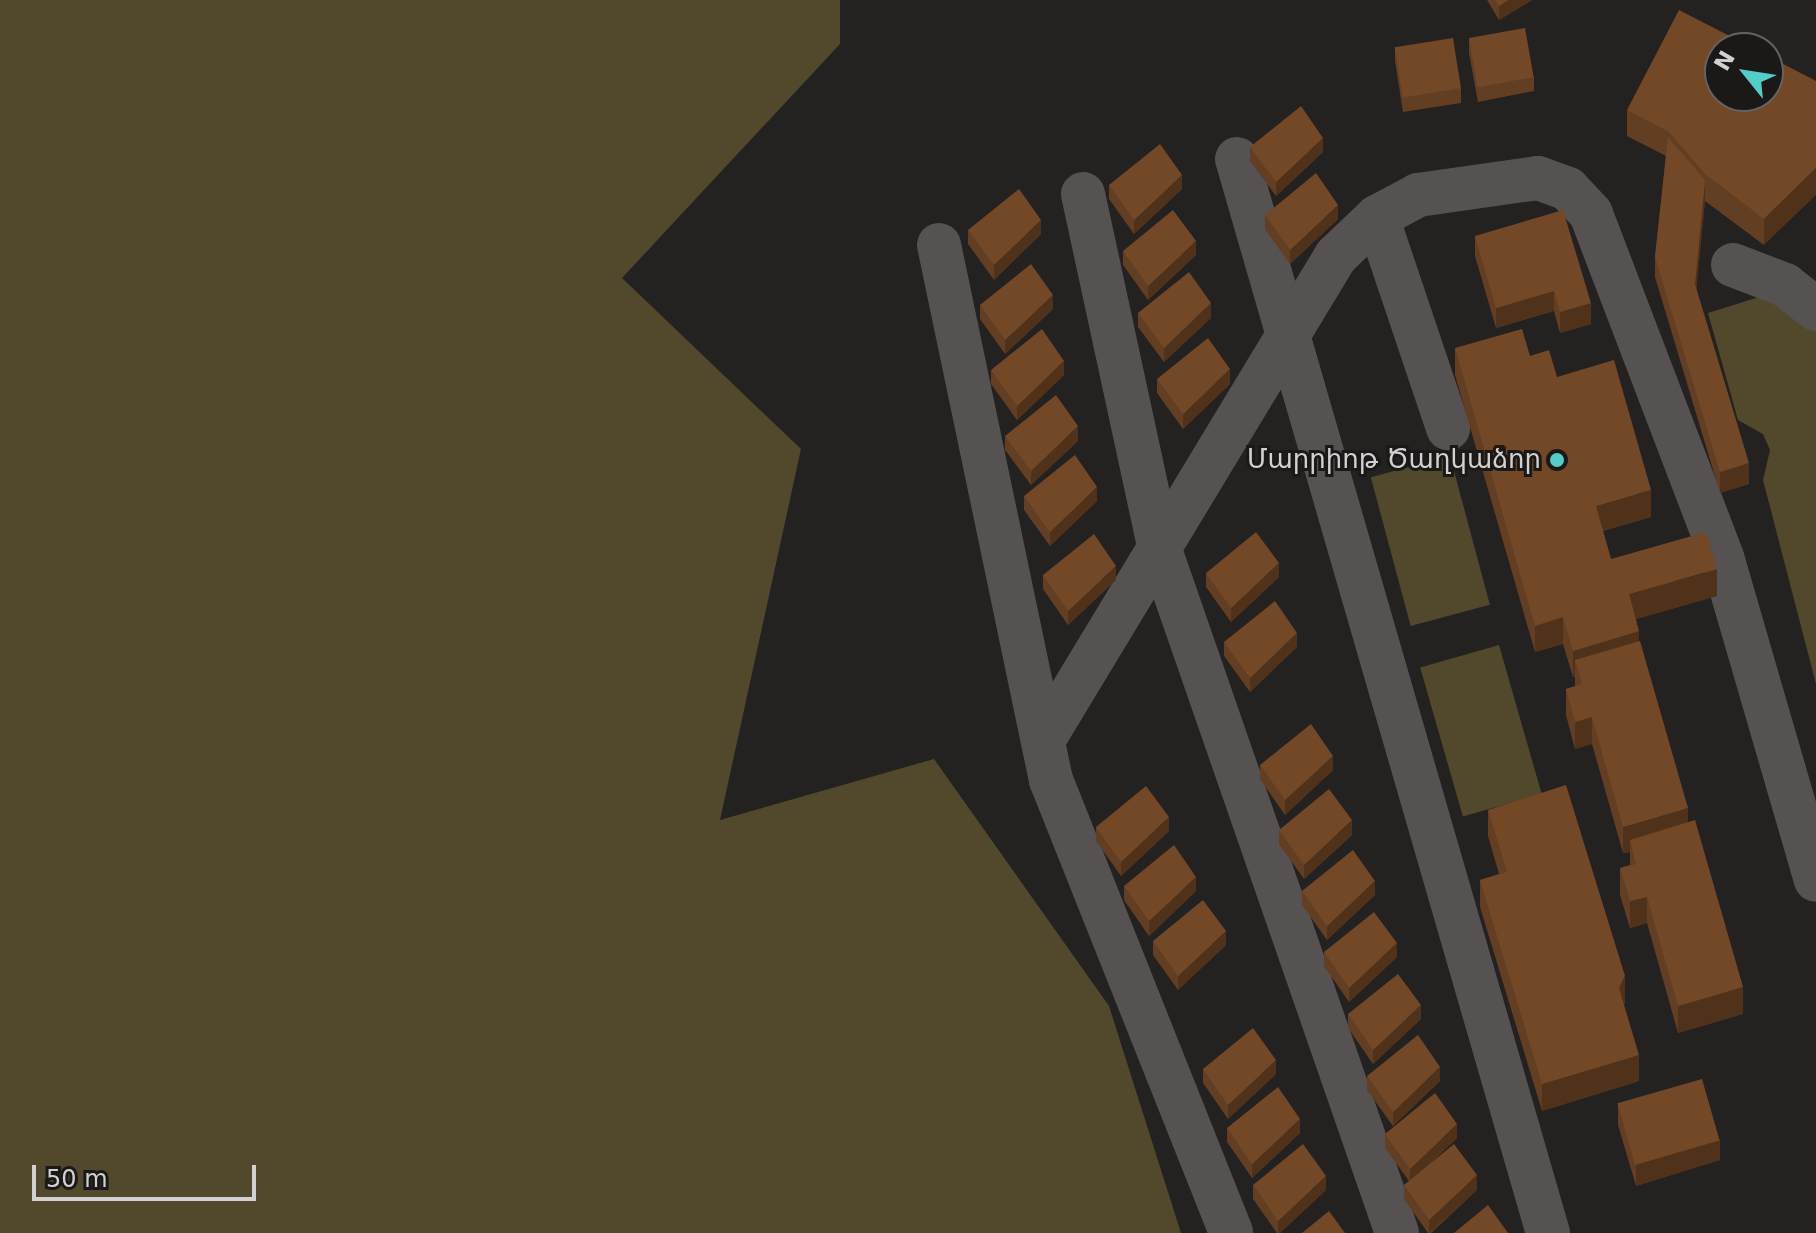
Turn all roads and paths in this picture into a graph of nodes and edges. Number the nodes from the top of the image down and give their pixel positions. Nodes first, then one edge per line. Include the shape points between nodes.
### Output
1 (1237, 159) dead end
2 (1083, 194) dead end
3 (1377, 217) junction
4 (939, 245) dead end
5 (1733, 265) dead end
6 (1816, 309) edge
7 (1285, 333) junction
8 (1448, 428) dead end
9 (1160, 550) junction
10 (1045, 737) junction
11 (1816, 880) edge
12 (1231, 1233) edge
13 (1397, 1233) edge
14 (1548, 1233) edge

1 - 7 street
2 - 9 street
3 - 7 street via 1336,256
3 - 8 street
3 - 11 street via 1418,195 1538,178 1568,189 1591,214 1722,557
4 - 10 street
5 - 6 street via 1785,285
7 - 9 street
7 - 14 street
9 - 10 street
9 - 13 street
10 - 12 street via 1063,818

